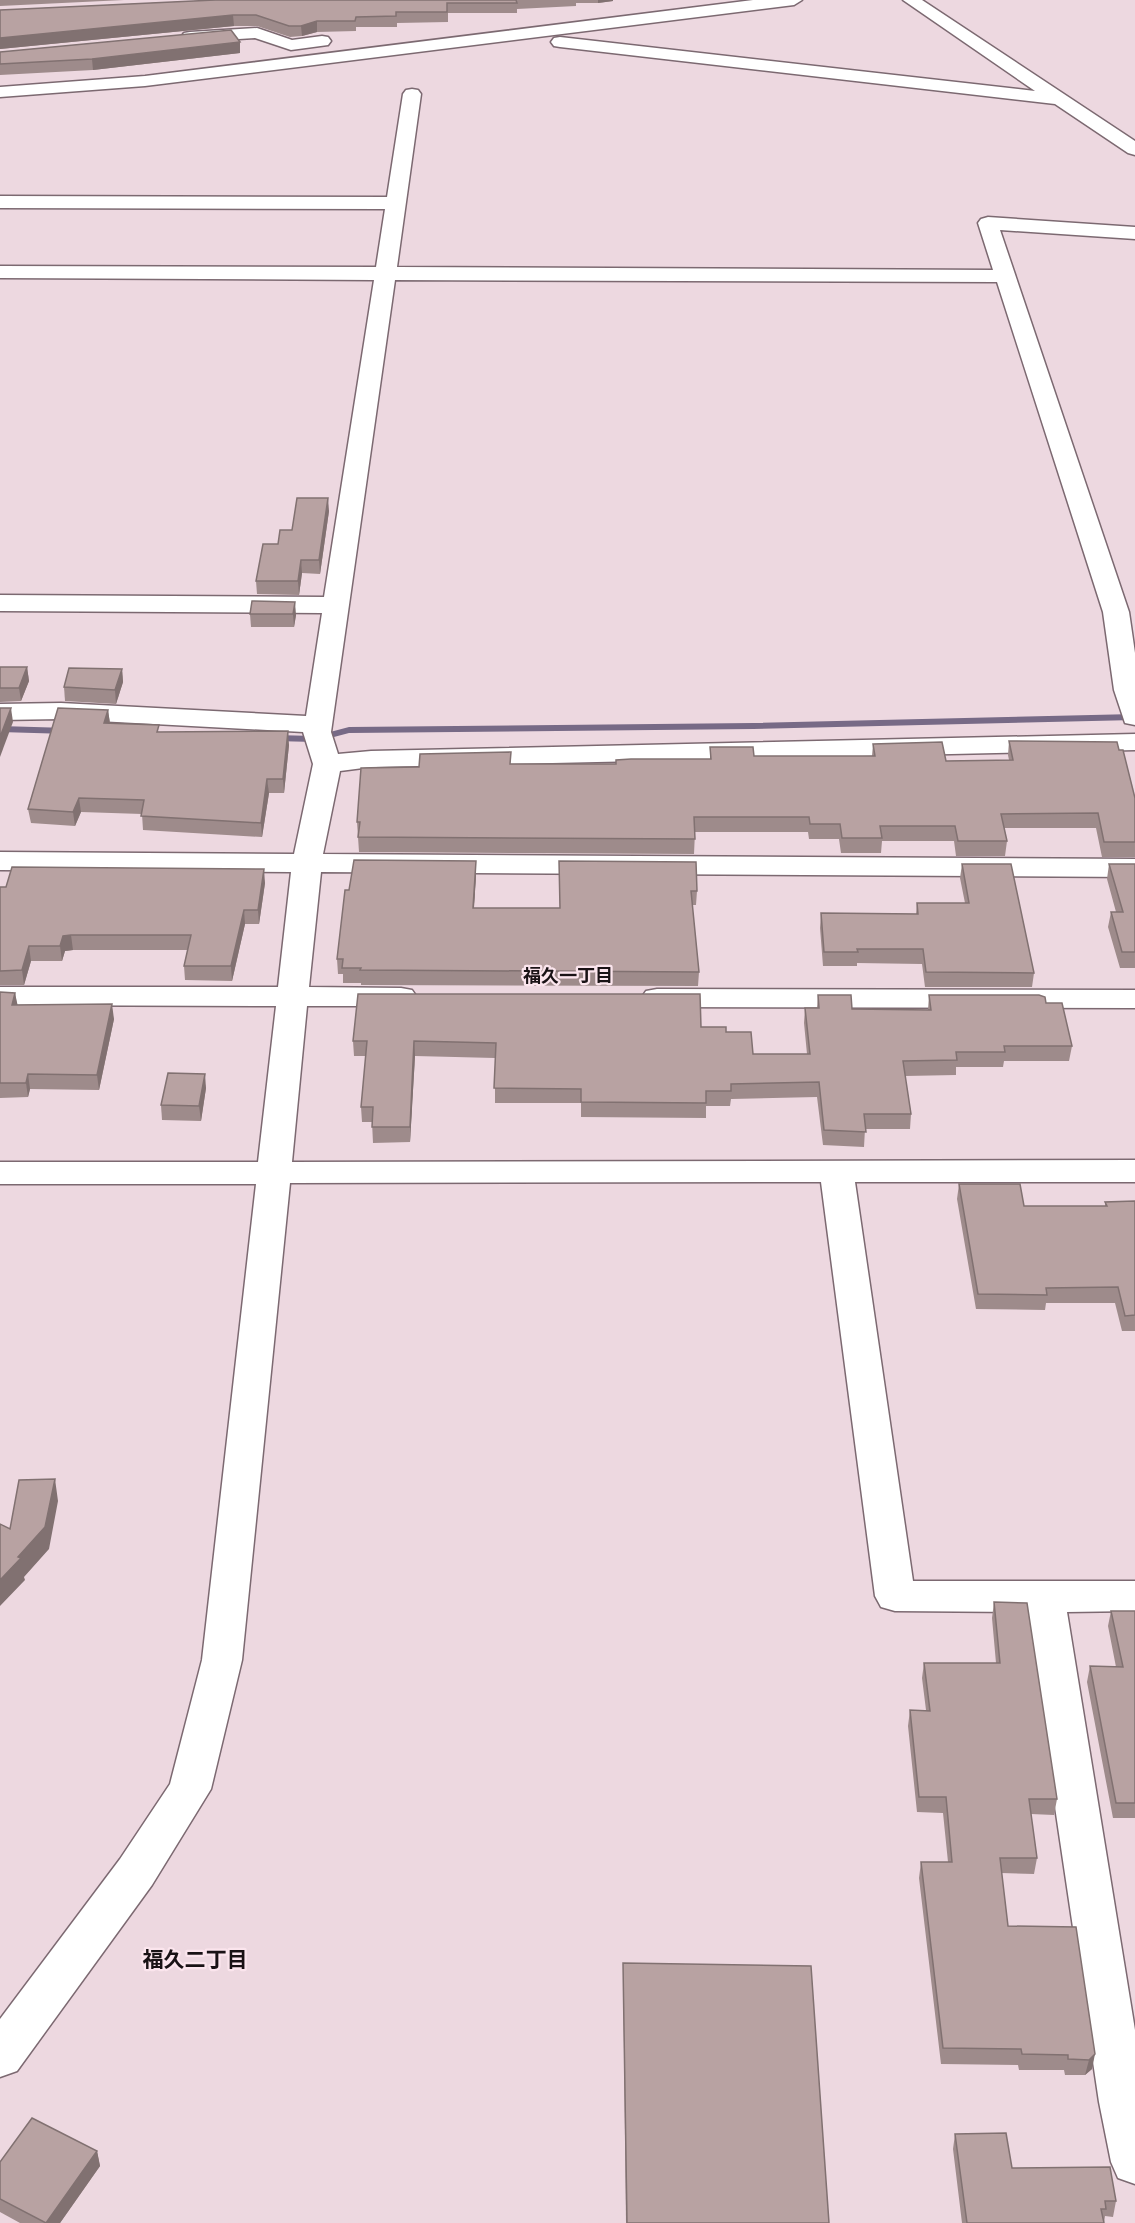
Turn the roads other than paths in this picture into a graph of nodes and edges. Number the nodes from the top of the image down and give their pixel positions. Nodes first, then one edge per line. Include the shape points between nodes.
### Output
1 (785, 0) edge
2 (910, 0) edge
3 (256, 11) edge
4 (257, 33) junction
5 (507, 36) junction
6 (169, 39) edge
7 (334, 40) edge
8 (0, 92) edge
9 (412, 94) dead end
10 (1059, 99) junction
11 (1135, 149) edge
12 (0, 202) edge
13 (396, 203) junction
14 (1135, 233) edge
15 (0, 272) edge
16 (385, 274) junction
17 (1006, 276) junction
18 (0, 603) edge
19 (336, 605) junction
20 (0, 712) edge
21 (1135, 717) edge
22 (1135, 742) edge
23 (322, 744) junction
24 (0, 861) edge
25 (307, 862) junction
26 (1135, 868) edge
27 (0, 996) edge
28 (292, 997) junction
29 (435, 997) edge
30 (625, 998) edge
31 (1135, 999) edge
32 (1135, 1171) edge
33 (836, 1172) junction
34 (0, 1173) edge
35 (272, 1174) junction
36 (1135, 1596) edge
37 (1044, 1597) junction
38 (0, 2056) edge
39 (1129, 2102) edge
40 (1135, 2162) edge

1 - 5 street
2 - 10 street
3 - 4 street
4 - 6 street
4 - 7 street via 291,45
5 - 8 street via 145,81
5 - 10 street
9 - 13 street
10 - 11 street
12 - 13 street
13 - 16 street
14 - 17 street via 988,223
15 - 16 street
16 - 17 street
16 - 19 street
17 - 21 street via 1116,612 1127,690
18 - 19 street
19 - 23 street
20 - 23 street via 61,711
22 - 23 street via 371,759
23 - 25 street
24 - 25 street
25 - 26 street
25 - 28 street
27 - 28 street
28 - 29 street
28 - 35 street
30 - 31 street
32 - 33 street
33 - 35 street
33 - 37 street via 895,1596
34 - 35 street
35 - 38 street via 222,1660 190,1789 136,1872
36 - 37 street
37 - 39 street
39 - 40 street

